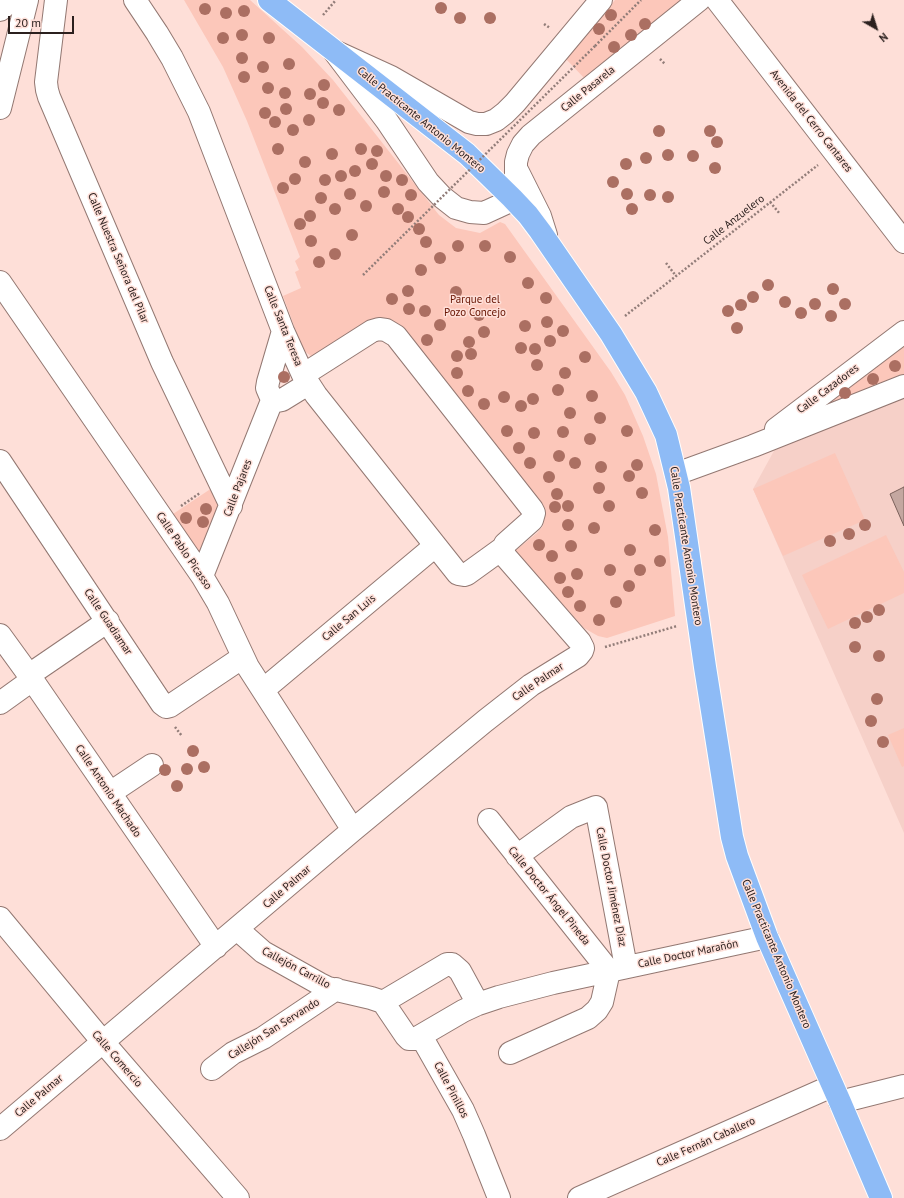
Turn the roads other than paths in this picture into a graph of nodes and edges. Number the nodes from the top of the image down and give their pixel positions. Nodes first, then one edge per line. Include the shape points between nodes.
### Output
1 (11, 0) edge
2 (27, 0) edge
3 (56, 0) edge
4 (135, 0) edge
5 (270, 0) edge
6 (601, 0) edge
7 (699, 0) edge
8 (717, 0) edge
9 (0, 10) edge
10 (334, 51) junction
11 (0, 108) edge
12 (516, 168) junction
13 (512, 198) junction
14 (547, 242) junction
15 (904, 242) edge
16 (0, 282) edge
17 (283, 331) junction
18 (904, 332) edge
19 (306, 379) junction
20 (904, 386) edge
21 (273, 398) junction
22 (753, 446) junction
23 (0, 461) edge
24 (676, 474) junction
25 (231, 506) junction
26 (435, 546) junction
27 (503, 548) junction
28 (202, 576) junction
29 (108, 621) junction
30 (0, 635) edge
31 (243, 657) junction
32 (31, 677) junction
33 (263, 690) junction
34 (0, 703) edge
35 (152, 765) dead end
36 (110, 793) junction
37 (488, 820) dead end
38 (353, 830) junction
39 (517, 856) junction
40 (0, 918) edge
41 (237, 929) junction
42 (766, 937) junction
43 (216, 947) junction
44 (618, 969) junction
45 (336, 989) junction
46 (383, 1002) junction
47 (478, 1004) junction
48 (421, 1036) junction
49 (102, 1042) junction
50 (510, 1053) dead end
51 (212, 1069) dead end
52 (904, 1086) edge
53 (836, 1094) junction
54 (0, 1130) edge
55 (238, 1198) edge
56 (499, 1198) edge
57 (579, 1198) edge
58 (881, 1198) edge

1 - 9 street
2 - 11 street
3 - 25 street, Calle Nuestra Señora del Pilar via 46,82 49,97 162,362
4 - 17 street, Calle Santa Teresa via 172,58 199,112
5 - 10 main road, Calle Practicante Antonio Montero
6 - 10 street via 515,103 496,120 486,124 468,122 391,77
7 - 12 street, Calle Pasarela via 531,135 518,154
8 - 15 street, Avenida del Cerro Cantares
10 - 13 main road, Calle Practicante Antonio Montero via 467,154
10 - 13 street via 442,198 456,208 484,213
12 - 13 street, Calle Pasarela via 517,188
12 - 14 street via 540,216
13 - 14 main road, Calle Practicante Antonio Montero
14 - 24 main road, Calle Practicante Antonio Montero via 611,334 646,392 666,435
16 - 28 street, Calle Pablo Picasso
17 - 19 street, Calle Santa Teresa
17 - 21 street via 267,388
18 - 22 street, Calle Cazadores
19 - 21 street via 282,400
19 - 26 street, Calle Santa Teresa via 322,404
19 - 27 street via 372,331 380,329 392,332 532,509 532,520
20 - 22 street, Calle Cazadores
21 - 25 street, Calle Pajares
22 - 24 street, Calle Cazadores
23 - 29 street, Calle Guadiamar
24 - 42 main road, Calle Practicante Antonio Montero via 732,837 742,874
25 - 28 street, Calle Pajares
26 - 27 street, Calle Santa Teresa via 455,571 464,575
26 - 33 street, Calle San Luis
27 - 38 street, Calle Palmar via 507,559 578,639 581,651 514,698
28 - 31 street, Calle Pablo Picasso via 218,603
29 - 31 street, Calle Guadiamar via 166,707
29 - 32 street
30 - 32 street, Calle Antonio Machado
31 - 33 street, Calle Pablo Picasso
32 - 34 street
32 - 36 street, Calle Antonio Machado
33 - 38 street, Calle Pablo Picasso
35 - 36 street
36 - 43 street, Calle Antonio Machado
37 - 39 street, Calle Doctor Ángel Pineda
38 - 41 street, Calle Palmar
39 - 44 street, Calle Doctor Ángel Pineda
39 - 44 street, Calle Doctor Jiménez Díaz via 571,817 596,807
40 - 49 street, Calle Comercio
41 - 43 street, Calle Palmar
41 - 45 street, Callejón Carrillo via 271,957 320,984
42 - 44 street, Calle Doctor Marañón
42 - 53 main road, Calle Practicante Antonio Montero
43 - 49 street, Calle Palmar
44 - 47 street, Calle Doctor Marañón
44 - 50 street via 602,1002 588,1018
45 - 46 street, Callejón Carrillo
45 - 51 street, Callejón San Servando via 263,1038 233,1053
46 - 47 street via 447,964 452,964 460,971
46 - 48 street via 409,1039
47 - 48 street, Calle Doctor Marañón
48 - 56 street, Calle Pinillos via 463,1110
49 - 54 street, Calle Palmar
49 - 55 street, Calle Comercio
52 - 53 street, Calle Fernán Caballero
53 - 57 street, Calle Fernán Caballero
53 - 58 main road, Calle Practicante Antonio Montero

